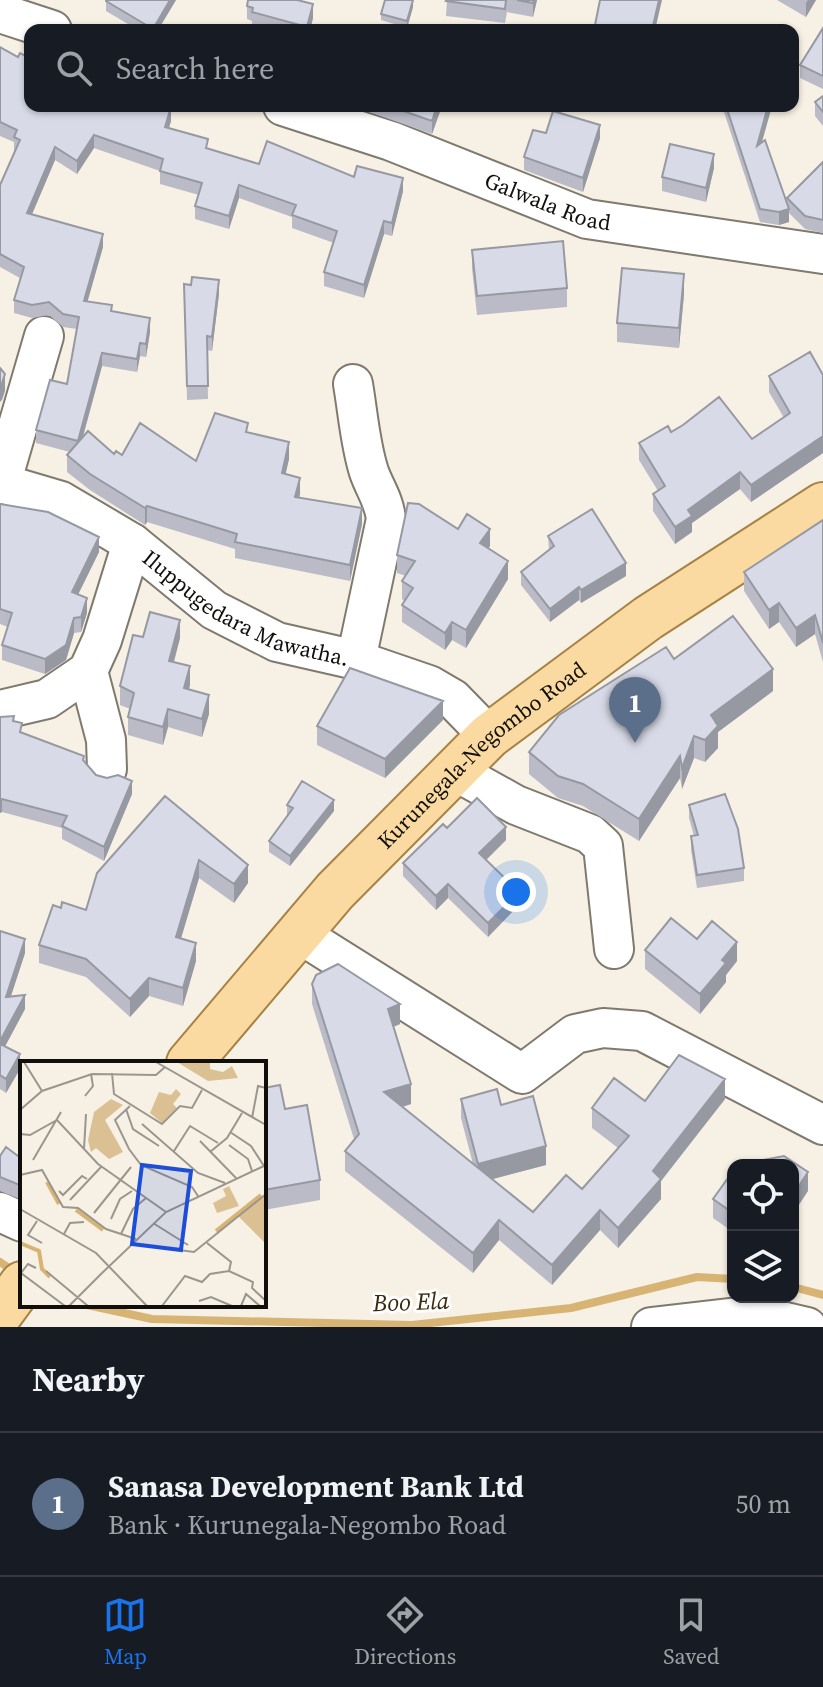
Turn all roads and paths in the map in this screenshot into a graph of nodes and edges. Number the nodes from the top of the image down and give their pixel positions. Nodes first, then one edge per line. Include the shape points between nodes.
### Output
1 (0, 13) edge
2 (34, 24) edge
3 (302, 112) edge
4 (823, 254) edge
5 (44, 336) dead end
6 (353, 384) dead end
7 (1, 484) edge
8 (823, 505) edge
9 (132, 543) junction
10 (356, 660) junction
11 (88, 671) junction
12 (0, 710) edge
13 (489, 736) junction
14 (107, 769) dead end
15 (453, 770) junction
16 (298, 933) junction
17 (614, 949) dead end
18 (191, 1061) edge
19 (823, 1125) edge
20 (0, 1212) edge
21 (20, 1221) edge
22 (651, 1327) edge
23 (807, 1327) edge

1 - 2 street
3 - 4 street, Galwala Road via 391,141 587,219
5 - 7 street
6 - 10 street via 363,446 386,519
7 - 9 street, Iluppugedara Mawatha. via 61,501
8 - 13 main road, Kurunegala-Negombo Road via 648,618
9 - 10 street, Iluppugedara Mawatha. via 214,610 277,642
9 - 11 street
10 - 13 street, Iluppugedara Mawatha. via 429,685 453,699
11 - 12 street via 47,699
11 - 14 street via 106,740
13 - 15 main road, Kurunegala-Negombo Road
15 - 16 main road, Kurunegala-Negombo Road
15 - 17 street via 516,805 590,834 603,846
16 - 18 main road, Kurunegala-Negombo Road
16 - 19 street via 522,1074 575,1034 603,1028 642,1031
20 - 21 street
22 - 23 street via 755,1315

